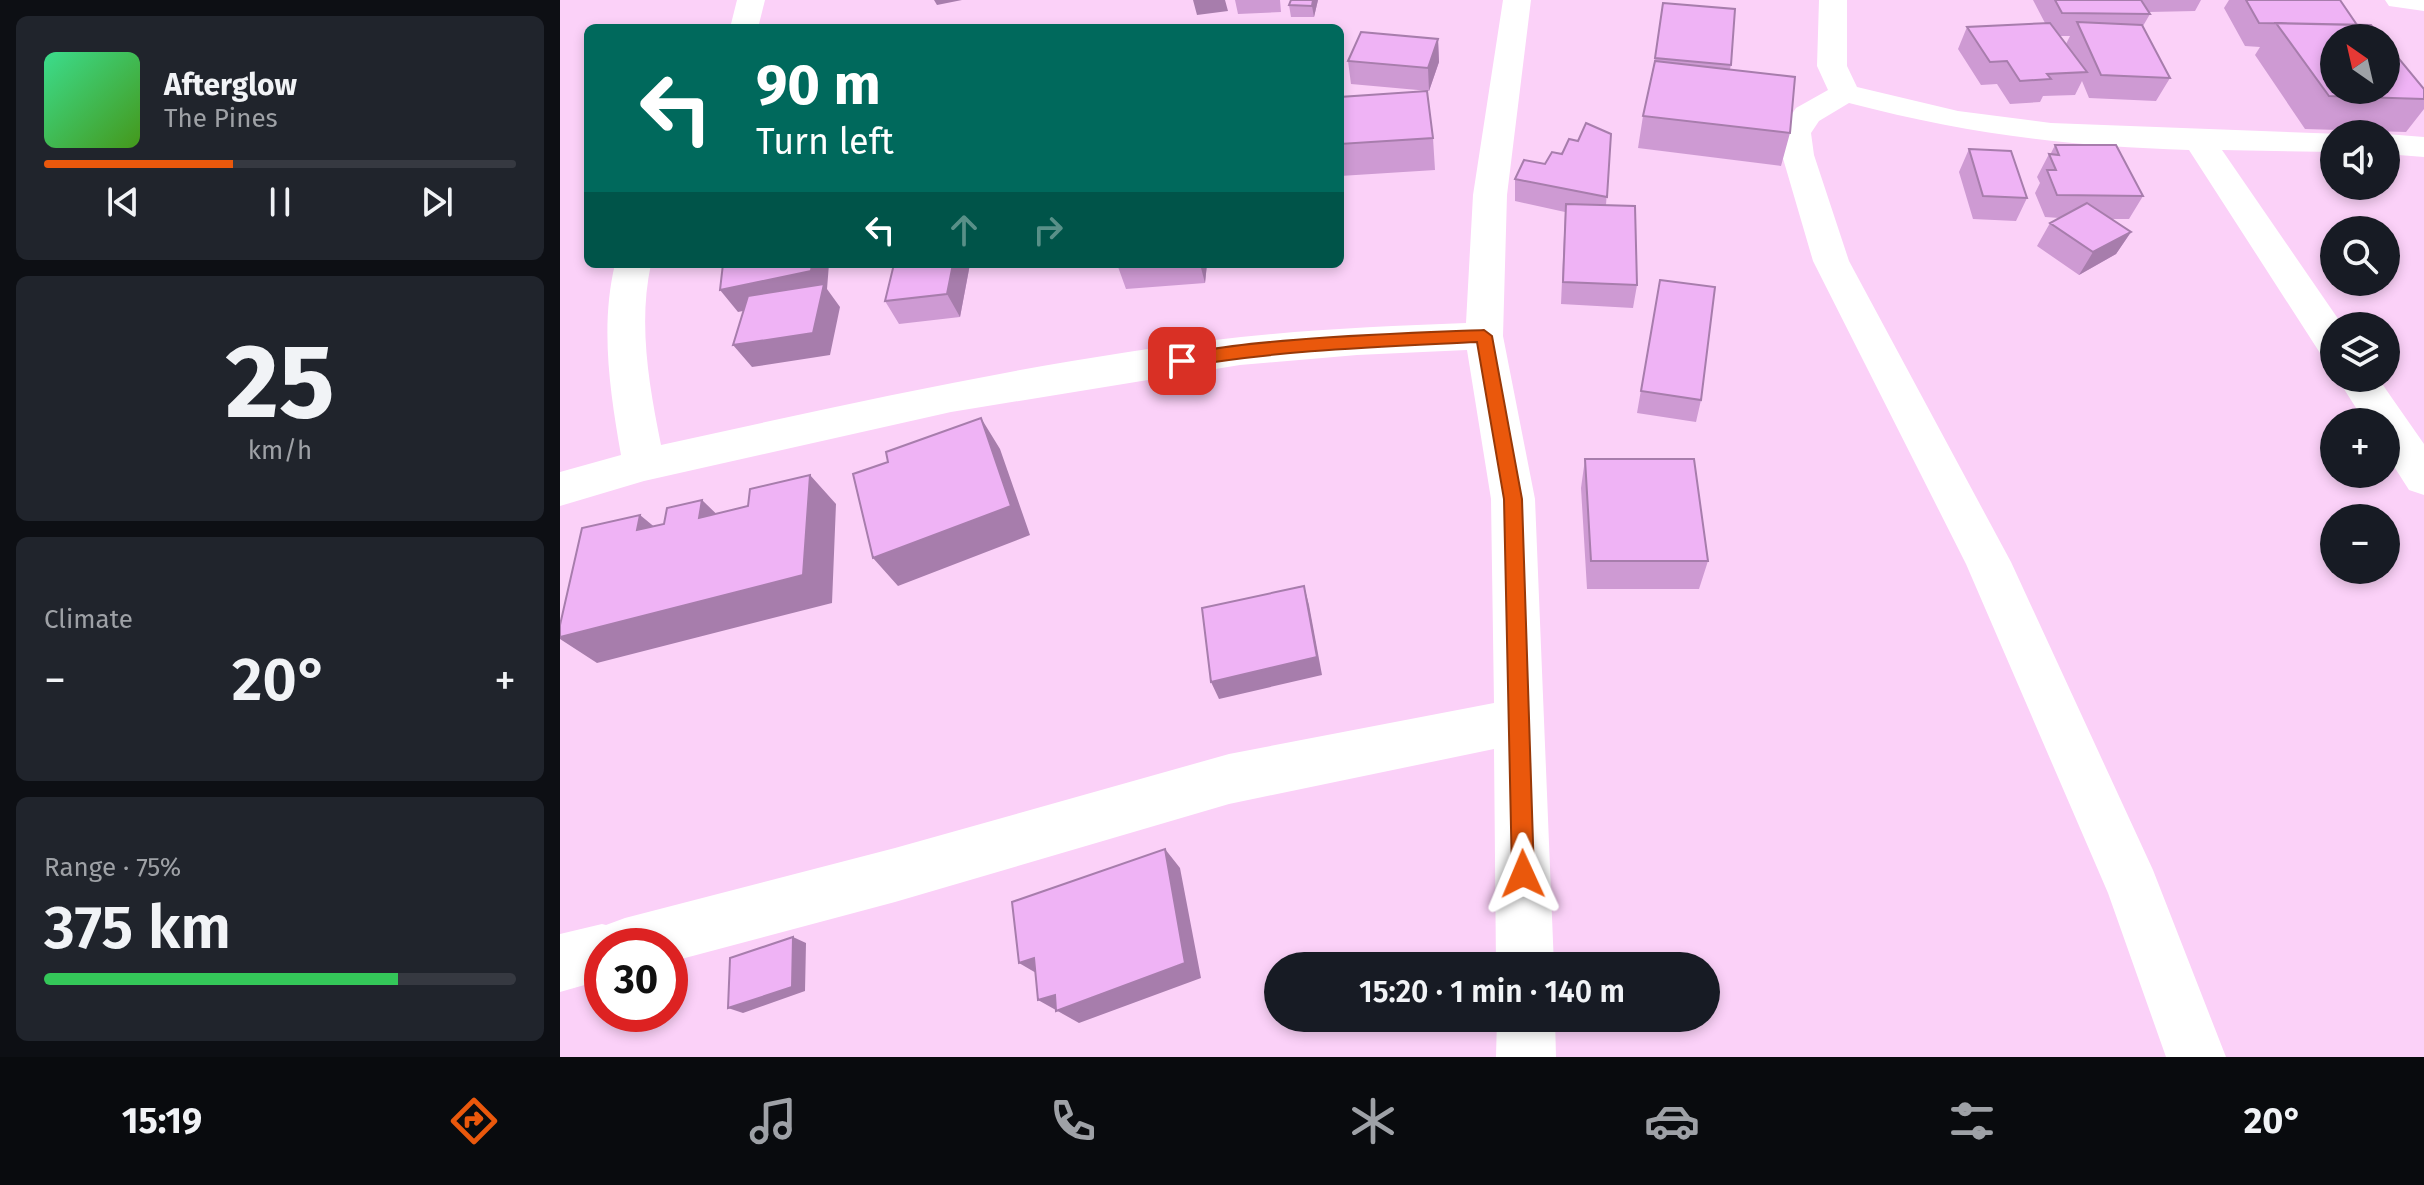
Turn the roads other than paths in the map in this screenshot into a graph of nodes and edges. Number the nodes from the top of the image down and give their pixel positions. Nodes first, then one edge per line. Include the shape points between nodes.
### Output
1 (751, 0) edge
2 (1517, 0) edge
3 (1833, 0) edge
4 (2399, 0) edge
5 (2424, 3) edge
6 (745, 24) edge
7 (1845, 93) junction
8 (2199, 140) junction
9 (2320, 142) edge
10 (2400, 145) edge
11 (2424, 147) edge
12 (632, 268) edge
13 (2320, 322) edge
14 (1484, 336) junction
15 (2366, 392) edge
16 (644, 465) junction
17 (2424, 478) edge
18 (560, 489) edge
19 (1520, 721) junction
20 (688, 929) edge
21 (1525, 952) edge
22 (584, 957) edge
23 (560, 963) edge
24 (1526, 1032) edge
25 (1526, 1057) edge
26 (2196, 1057) edge

1 - 6 street
2 - 14 street via 1490,195
3 - 7 street via 1832,66
4 - 5 street
7 - 8 street via 1957,120
7 - 26 street via 1807,115 1795,133 1831,261 1988,562 2134,889
8 - 9 street
8 - 13 street
10 - 11 street
12 - 16 street via 626,284 630,396
14 - 16 street via 1240,351 951,397
14 - 19 street via 1513,499
15 - 17 street
16 - 18 street
19 - 20 street via 1229,779
19 - 21 street
22 - 23 street
24 - 25 street

